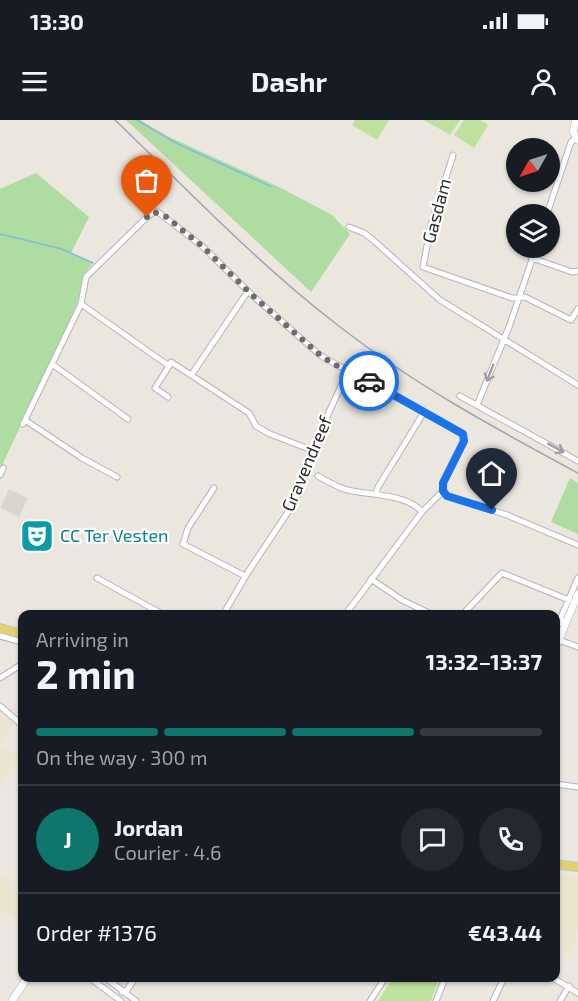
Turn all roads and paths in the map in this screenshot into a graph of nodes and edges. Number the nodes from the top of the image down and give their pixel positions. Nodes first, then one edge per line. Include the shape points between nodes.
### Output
1 (576, 120) edge
2 (577, 139) edge
3 (453, 155) dead end
4 (550, 204) edge
5 (349, 227) dead end
6 (532, 258) joint
7 (423, 267) junction
8 (578, 271) edge
9 (413, 277) junction
10 (248, 291) junction
11 (519, 299) junction
12 (81, 304) junction
13 (578, 309) edge
14 (503, 340) junction
15 (52, 364) junction
16 (169, 366) junction
17 (348, 371) junction
18 (192, 374) junction
19 (578, 385) edge
20 (460, 396) dead end
21 (168, 397) dead end
22 (477, 405) junction
23 (424, 412) junction
24 (128, 419) dead end
25 (314, 451) junction
26 (578, 461) edge
27 (3, 468) dead end
28 (0, 475) edge
29 (318, 476) dead end
30 (117, 477) dead end
31 (214, 488) dead end
32 (443, 491) junction
33 (376, 494) junction
34 (422, 512) junction
35 (578, 545) edge
36 (245, 576) junction
37 (96, 578) dead end
38 (578, 578) edge
39 (371, 579) junction
40 (569, 600) junction
41 (577, 600) edge
42 (155, 610) edge
43 (226, 610) edge
44 (349, 610) edge
45 (423, 610) edge
46 (467, 610) edge
47 (562, 624) junction
48 (560, 630) edge
49 (0, 632) edge
50 (560, 634) edge
51 (18, 637) edge
52 (560, 641) edge
53 (578, 647) edge
54 (18, 667) edge
55 (0, 678) edge
56 (0, 706) edge
57 (18, 722) edge
58 (560, 785) edge
59 (578, 787) edge
60 (560, 866) edge
61 (578, 867) edge
62 (24, 982) edge
63 (95, 982) edge
64 (111, 982) edge
65 (132, 982) edge
66 (382, 982) edge
67 (443, 982) edge
68 (502, 982) edge
69 (560, 982) edge
70 (568, 986) junction
71 (123, 991) junction
72 (578, 993) edge
73 (119, 1000) edge
74 (12, 1001) edge
75 (136, 1001) edge
76 (370, 1001) edge
77 (436, 1001) edge
78 (493, 1001) edge
79 (560, 1001) edge

1 - 2 street via 573,132
2 - 4 street via 570,145
3 - 7 street, Gasdam via 431,225
5 - 9 street via 364,233
6 - 8 street
6 - 11 street
7 - 9 street, Gasdam
7 - 11 street, Gasdam
9 - 14 street via 440,300
10 - 12 street via 202,246 165,216 154,212 89,273
10 - 17 street via 313,349
10 - 18 street
11 - 13 street, Gasdam via 525,297 571,320
11 - 14 street
12 - 15 street
12 - 16 street
14 - 19 street
14 -> 22 street
15 - 24 street
15 - 30 street via 24,422
16 - 18 street via 171,362
16 - 21 street via 155,388
17 - 23 street
17 - 25 street, Gravendreef
18 - 25 street via 249,413 256,426
20 - 22 street
22 -> 26 street
23 - 32 street via 465,436
23 - 33 street
25 - 36 street, Gravendreef via 296,500
27 - 28 street
29 - 33 street via 345,489
31 - 36 street via 188,528 183,544
32 - 34 street
32 - 35 street via 447,496 507,515
33 - 34 street via 412,503
34 - 39 street
36 - 43 street, Gravendreef
37 - 42 street
38 - 40 street
39 - 44 street
39 - 45 street
40 - 46 street via 502,573
40 - 47 street
41 - 47 street
41 - 50 street
47 - 48 street
49 - 51 main road
52 - 53 street
54 - 55 street
56 - 57 street
58 - 59 street
60 - 61 main road
62 - 74 street
63 - 73 street
64 - 71 street
65 - 71 street
66 - 76 street
67 - 77 street
68 - 78 street
69 - 70 street
70 - 72 street
70 - 79 street
71 - 73 street
71 - 75 street

